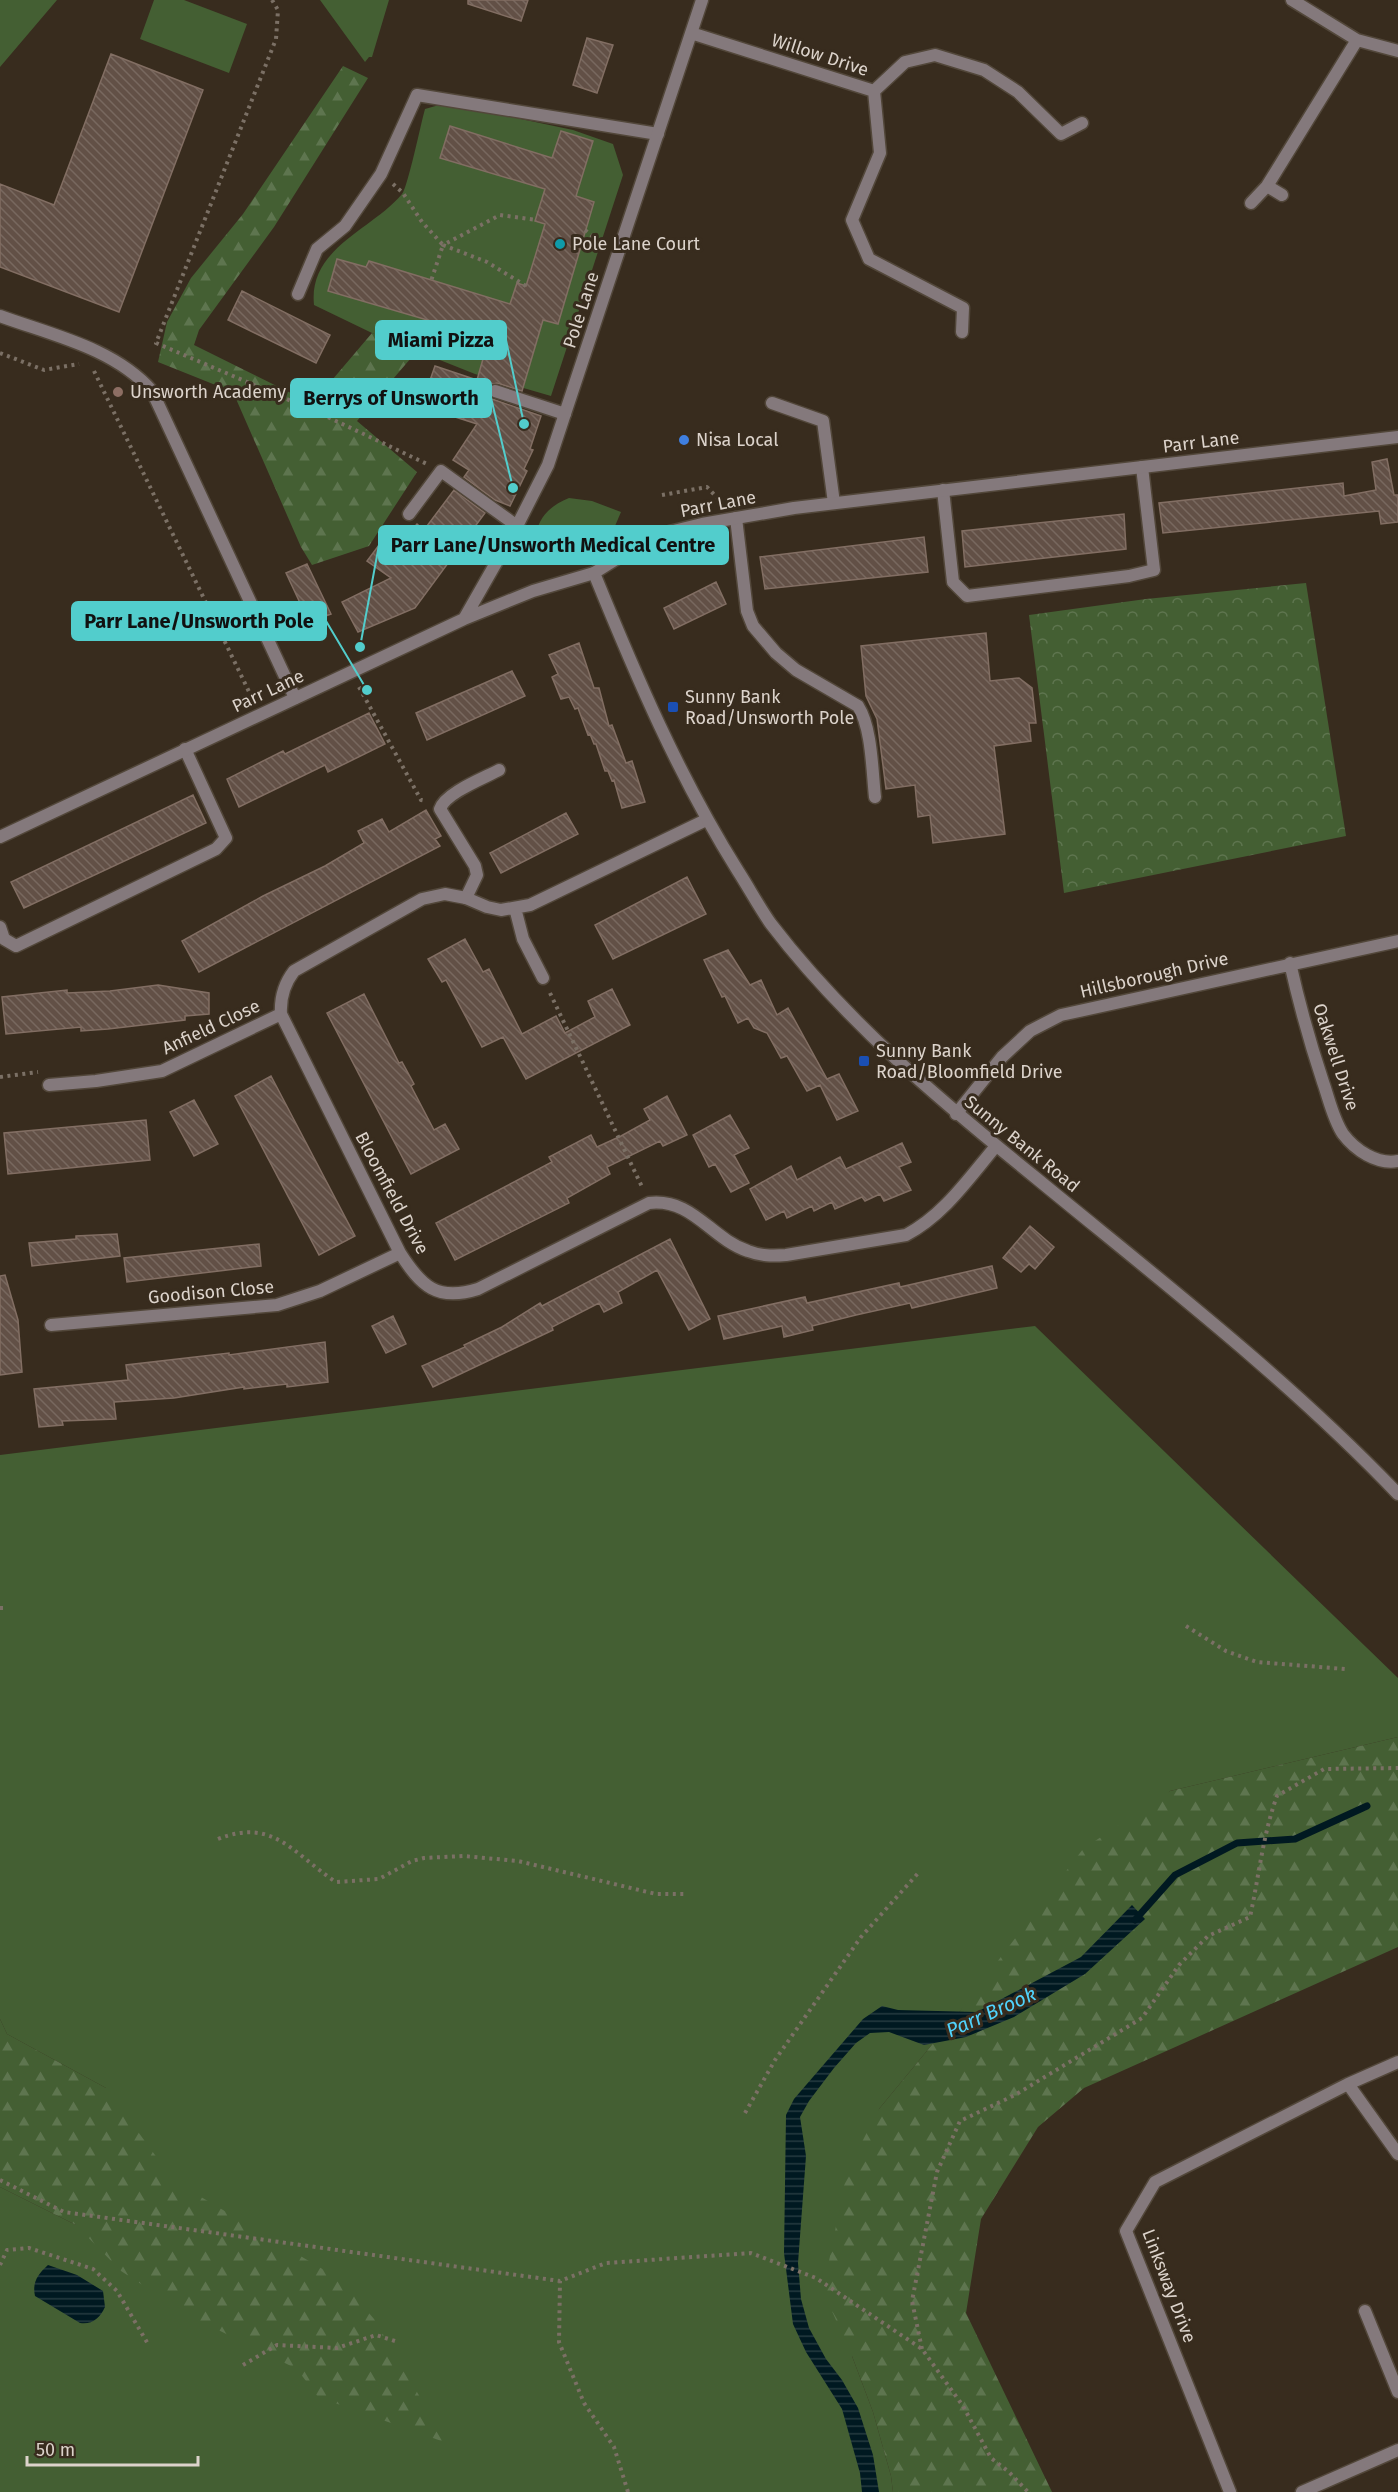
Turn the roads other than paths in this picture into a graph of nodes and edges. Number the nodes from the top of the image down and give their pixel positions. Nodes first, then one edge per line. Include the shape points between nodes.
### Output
1 (702, 0) edge
2 (1292, 0) edge
3 (691, 33) junction
4 (1357, 40) junction
5 (1398, 51) edge
6 (874, 91) junction
7 (1082, 123) dead end
8 (658, 134) junction
9 (1267, 186) junction
10 (1282, 195) dead end
11 (1251, 203) dead end
12 (298, 294) dead end
13 (0, 316) edge
14 (962, 332) dead end
15 (495, 391) dead end
16 (772, 403) dead end
17 (565, 414) junction
18 (1398, 437) edge
19 (1142, 467) junction
20 (944, 490) junction
21 (834, 503) junction
22 (409, 514) dead end
23 (736, 518) junction
24 (517, 526) junction
25 (594, 573) junction
26 (464, 619) junction
27 (295, 698) junction
28 (185, 749) junction
29 (499, 770) dead end
30 (875, 797) dead end
31 (706, 820) junction
32 (0, 837) edge
33 (466, 897) junction
34 (515, 908) junction
35 (0, 927) edge
36 (1398, 941) edge
37 (1290, 963) junction
38 (543, 978) road end
39 (281, 1014) junction
40 (49, 1085) road end
41 (957, 1114) junction
42 (996, 1146) junction
43 (1398, 1161) edge
44 (400, 1253) junction
45 (51, 1325) dead end
46 (1398, 1494) edge
47 (1398, 2062) edge
48 (1348, 2084) junction
49 (1398, 2154) edge
50 (1365, 2311) dead end
51 (1398, 2392) edge
52 (1398, 2450) edge
53 (1230, 2492) edge
54 (1302, 2492) edge

1 - 3 street, Pole Lane
2 - 4 street
3 - 6 street, Willow Drive
3 - 8 street, Pole Lane
4 - 5 street
4 - 9 street
6 - 7 street, Willow Drive via 905,62 936,55 984,70 1018,92 1061,134
6 - 14 street via 880,153 852,220 869,259 963,308
8 - 12 street via 417,95 381,174 345,226 317,249
8 - 17 street, Pole Lane
9 - 10 street
9 - 11 street
13 - 27 street via 116,361 152,391
15 - 17 street
16 - 21 street via 824,422
17 - 24 street, Pole Lane via 548,465
18 - 19 street, Parr Lane
19 - 20 street, Parr Lane
19 - 20 street via 1154,570 967,596 953,582
20 - 21 street, Parr Lane
21 - 23 street, Parr Lane
22 - 24 street via 441,471
23 - 25 street, Parr Lane via 653,536
23 - 30 street via 747,610 753,626 796,670 858,706 864,715
24 - 26 street, Pole Lane
25 - 26 street, Parr Lane via 533,591
25 - 31 street, Sunny Bank Road via 641,689
26 - 27 street, Parr Lane
27 - 28 street, Parr Lane
28 - 32 street, Parr Lane
28 - 35 street via 226,838 216,849 16,946 4,939
29 - 33 street via 441,805 475,866 477,876
31 - 34 street via 530,905
31 - 41 street, Sunny Bank Road via 770,922 845,1011
33 - 34 street via 487,907
33 - 39 street via 445,894 422,899 294,971 283,992
34 - 38 street via 523,939
36 - 37 street, Hillsborough Drive
37 - 41 street, Hillsborough Drive via 1061,1015 1030,1031 1002,1057
37 - 43 street, Oakwell Drive via 1304,1021 1343,1133 1364,1153 1378,1160
39 - 40 street, Anfield Close via 162,1071
39 - 44 street, Bloomfield Drive
41 - 42 street, Sunny Bank Road
42 - 44 street, Bloomfield Drive via 942,1210 906,1235 766,1256 747,1251 674,1203 649,1203 460,1295 431,1288
42 - 46 street, Sunny Bank Road via 1253,1356 1311,1407
44 - 45 street, Goodison Close via 320,1291 277,1305
47 - 48 street, Linksway Drive
48 - 49 street
48 - 53 street, Linksway Drive via 1155,2181 1126,2231
50 - 51 street
52 - 54 street

